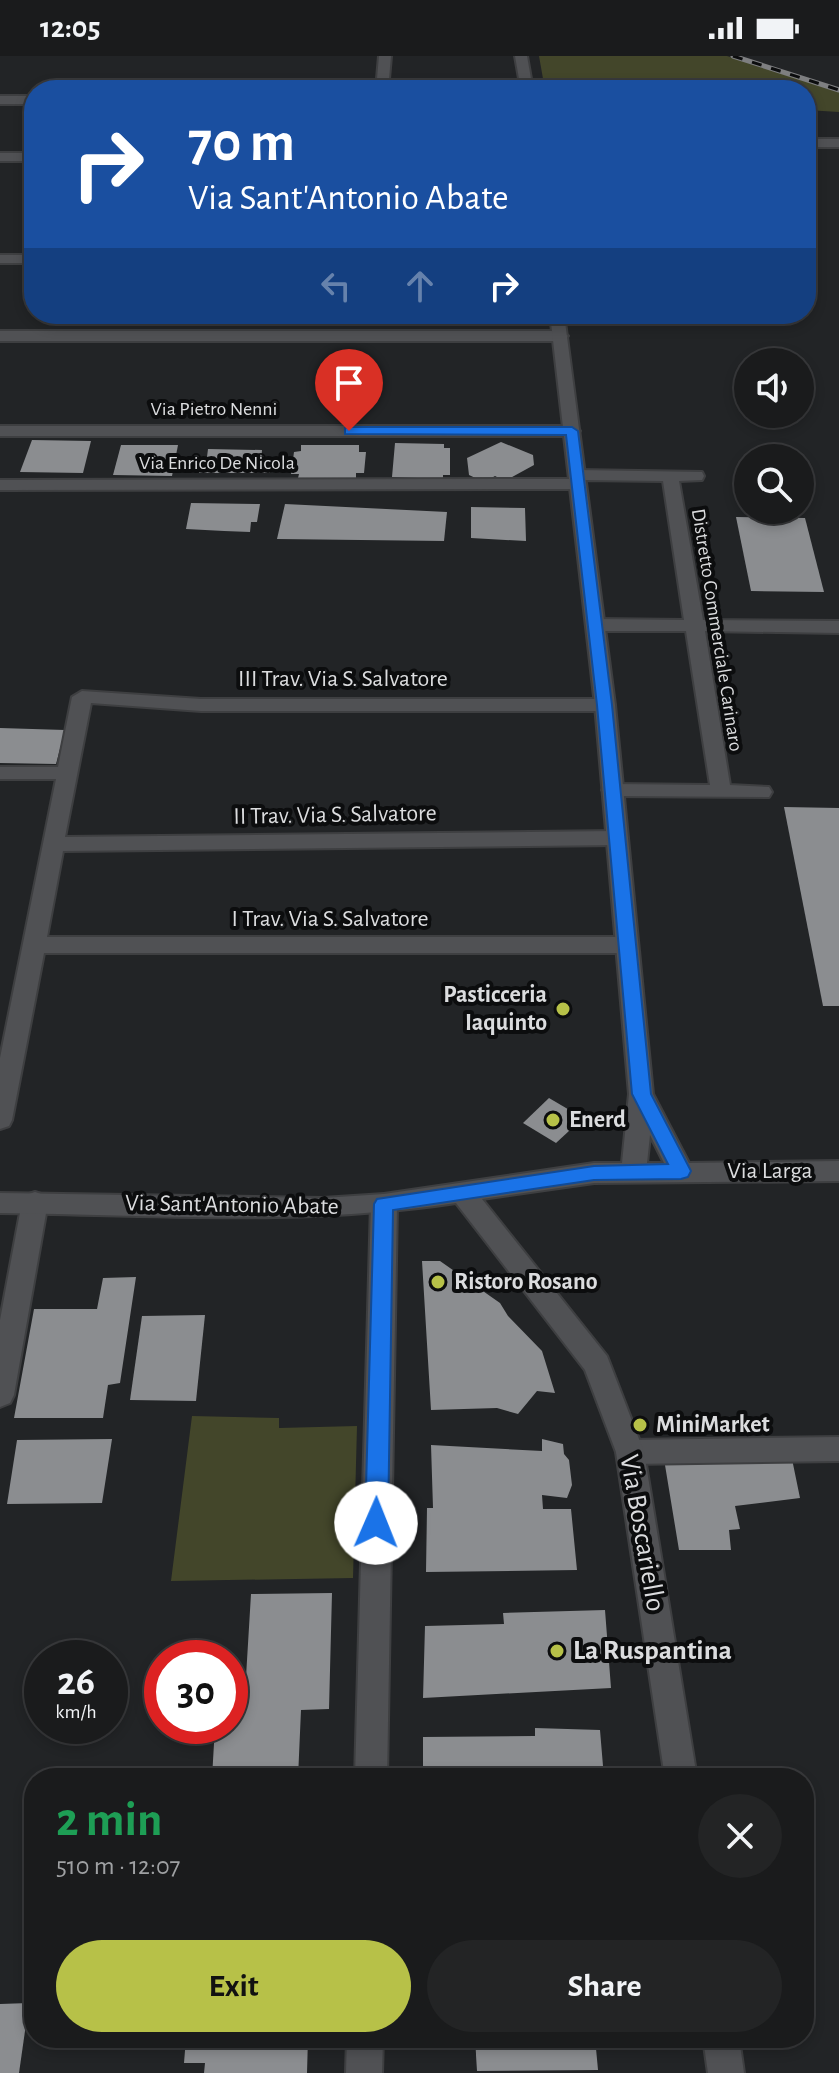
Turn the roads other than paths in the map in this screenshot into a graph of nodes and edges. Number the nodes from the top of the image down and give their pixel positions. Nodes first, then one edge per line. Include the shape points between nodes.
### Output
1 (385, 56) edge
2 (521, 56) edge
3 (383, 80) edge
4 (525, 80) edge
5 (0, 100) edge
6 (24, 100) edge
7 (816, 143) edge
8 (839, 143) edge
9 (0, 157) edge
10 (24, 157) edge
11 (0, 259) edge
12 (24, 259) edge
13 (558, 324) edge
14 (0, 336) edge
15 (560, 336) junction
16 (0, 431) edge
17 (572, 431) junction
18 (670, 475) junction
19 (696, 476) dead end
20 (577, 480) junction
21 (0, 485) edge
22 (595, 625) junction
23 (695, 625) junction
24 (839, 627) edge
25 (605, 705) junction
26 (0, 773) edge
27 (67, 773) junction
28 (612, 790) junction
29 (721, 792) junction
30 (762, 792) dead end
31 (617, 838) junction
32 (53, 844) junction
33 (34, 945) junction
34 (626, 945) junction
35 (641, 1094) junction
36 (0, 1120) edge
37 (681, 1171) junction
38 (839, 1171) edge
39 (634, 1172) junction
40 (462, 1193) junction
41 (35, 1202) junction
42 (0, 1203) edge
43 (384, 1204) junction
44 (0, 1395) edge
45 (839, 1449) edge
46 (630, 1452) junction
47 (371, 1768) edge
48 (679, 1768) edge
49 (365, 2048) edge
50 (722, 2048) edge
51 (364, 2073) edge
52 (726, 2073) edge

1 - 3 street
2 - 4 street
5 - 6 street
7 - 8 street
9 - 10 street
11 - 12 street
13 - 15 street
14 - 15 street
15 - 17 street
16 - 17 street, Via Pietro Nenni
17 - 20 street
18 - 19 street, Via Enrico De Nicola
18 - 20 street, Via Enrico De Nicola
18 - 23 street, Distretto Commerciale Carinaro
20 - 21 street, Via Enrico De Nicola
20 - 22 street
22 - 23 street
22 - 25 street
23 - 24 street
23 - 29 street, Distretto Commerciale Carinaro
25 - 27 street, III Trav. Via S. Salvatore via 201,705 82,697
25 - 28 street
26 - 27 street
27 - 32 street
28 - 29 street
28 - 31 street
29 - 30 street
31 - 32 street, II Trav. Via S. Salvatore
31 - 34 street
32 - 33 street
33 - 34 street, I Trav. Via S. Salvatore
33 - 36 street
34 - 35 street
35 - 37 street
35 - 39 street
37 - 38 street, Via Larga
37 - 39 street, Via Larga
39 - 40 street, Via Larga
40 - 43 street, Via Sant'Antonio Abate
40 - 46 street, Via Boscariello via 597,1364
41 - 42 street, Via Sant'Antonio Abate
41 - 43 street, Via Sant'Antonio Abate via 323,1208
41 - 44 street
43 - 47 street
45 - 46 street
46 - 48 street, Via Boscariello
49 - 51 street
50 - 52 street

